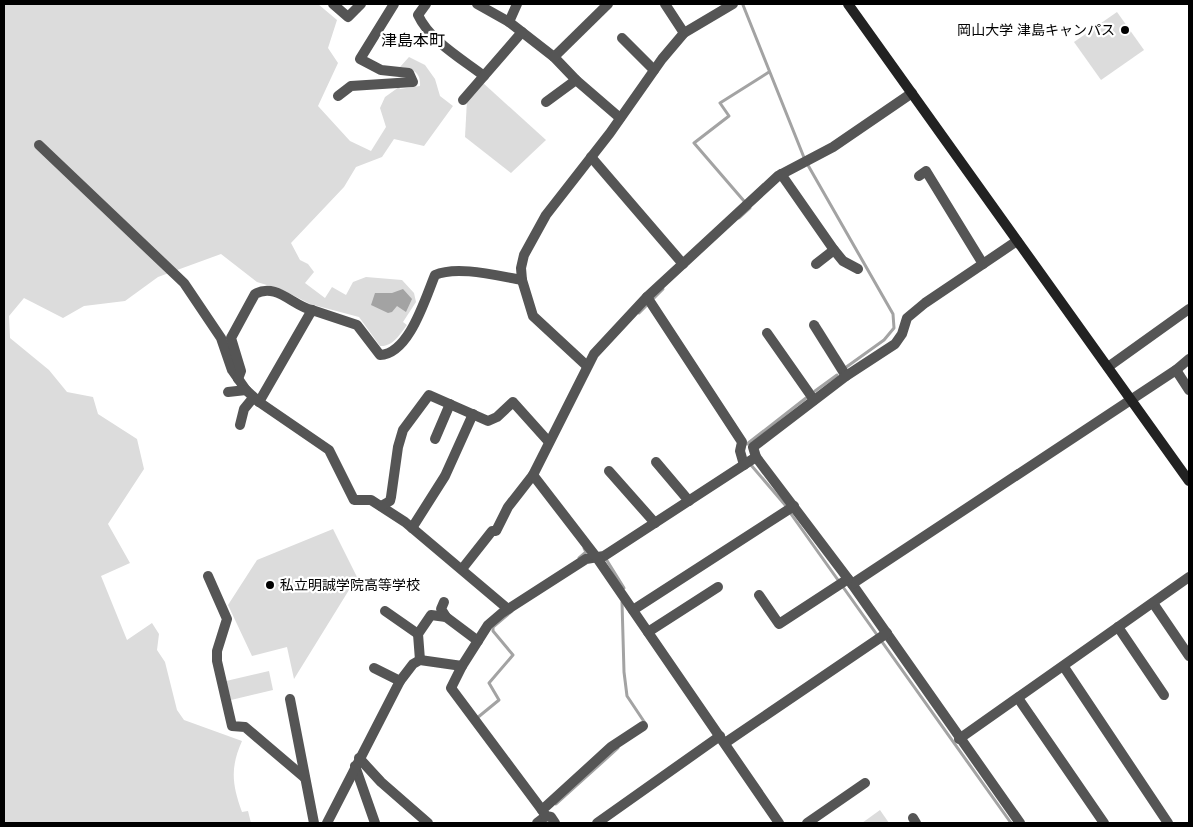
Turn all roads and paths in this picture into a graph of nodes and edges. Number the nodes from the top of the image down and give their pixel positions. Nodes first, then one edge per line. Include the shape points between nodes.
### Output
1 (333, 4) edge
2 (361, 4) edge
3 (394, 4) edge
4 (426, 4) edge
5 (477, 4) edge
6 (517, 4) edge
7 (608, 4) edge
8 (666, 4) edge
9 (733, 4) edge
10 (848, 4) edge
11 (719, 7) edge
12 (509, 22) junction
13 (522, 32) junction
14 (684, 33) junction
15 (622, 38) dead end
16 (554, 57) junction
17 (654, 70) junction
18 (484, 76) junction
19 (576, 80) junction
20 (912, 93) junction
21 (338, 96) dead end
22 (463, 100) dead end
23 (546, 102) dead end
24 (620, 118) junction
25 (39, 145) dead end
26 (591, 157) junction
27 (780, 174) junction
28 (919, 176) dead end
29 (1018, 240) junction
30 (834, 250) junction
31 (683, 264) junction
32 (816, 264) dead end
33 (983, 264) junction
34 (858, 269) dead end
35 (522, 280) junction
36 (647, 297) junction
37 (1189, 308) edge
38 (312, 310) junction
39 (814, 325) dead end
40 (767, 332) dead end
41 (1189, 359) edge
42 (587, 366) junction
43 (1108, 366) junction
44 (1176, 370) junction
45 (846, 376) junction
46 (238, 379) junction
47 (1189, 389) edge
48 (246, 390) junction
49 (228, 392) dead end
50 (256, 400) junction
51 (814, 400) junction
52 (1131, 400) junction
53 (450, 404) junction
54 (473, 414) junction
55 (240, 425) dead end
56 (435, 439) dead end
57 (548, 441) junction
58 (756, 457) junction
59 (656, 462) dead end
60 (744, 465) junction
61 (609, 471) dead end
62 (533, 475) junction
63 (1189, 481) edge
64 (689, 501) junction
65 (382, 506) junction
66 (794, 506) junction
67 (655, 523) junction
68 (412, 528) junction
69 (597, 558) junction
70 (462, 569) junction
71 (208, 576) dead end
72 (1189, 577) edge
73 (846, 583) junction
74 (718, 587) dead end
75 (759, 595) dead end
76 (444, 602) dead end
77 (1153, 602) junction
78 (508, 609) junction
79 (633, 610) junction
80 (385, 612) dead end
81 (446, 617) junction
82 (1118, 627) junction
83 (648, 632) junction
84 (418, 634) junction
85 (882, 637) junction
86 (478, 641) junction
87 (1189, 656) edge
88 (420, 660) junction
89 (462, 666) junction
90 (1064, 667) junction
91 (374, 668) dead end
92 (400, 681) junction
93 (1164, 695) dead end
94 (1018, 698) junction
95 (290, 699) dead end
96 (643, 726) dead end
97 (959, 739) junction
98 (722, 740) junction
99 (357, 762) junction
100 (305, 778) junction
101 (865, 783) dead end
102 (544, 813) junction
103 (314, 823) edge
104 (327, 823) edge
105 (375, 823) edge
106 (428, 823) edge
107 (537, 823) edge
108 (556, 823) edge
109 (598, 823) edge
110 (780, 823) edge
111 (807, 823) edge
112 (1020, 823) edge
113 (1104, 823) edge
114 (1168, 823) edge

1 - 2 street via 348,17
3 - 21 street via 360,59 381,70 409,73 413,82 351,86
4 - 18 street via 418,16 421,22 442,44
5 - 12 street
6 - 12 street
7 - 16 street
8 - 14 street
9 - 11 street
10 - 20 street
11 - 14 street
12 - 13 street
13 - 16 street
13 - 18 street
14 - 17 street
15 - 17 street
16 - 19 street
17 - 24 street
18 - 22 street
19 - 23 street
19 - 24 street
20 - 27 street via 833,148
20 - 29 street
24 - 26 street
25 - 46 street via 184,283 221,338
26 - 31 street
26 - 35 street via 546,215 524,255
27 - 30 street
27 - 31 street
28 - 33 street via 926,171 947,213
29 - 33 street
29 - 43 street
30 - 32 street
30 - 34 street via 843,261
31 - 36 street
33 - 45 street via 925,303 907,318 895,344
35 - 38 street via 444,271 436,276 408,335 398,349 387,355 380,355 357,325
35 - 42 street via 533,316
36 - 42 street via 594,354
36 - 60 street via 742,442 740,451
37 - 43 street
38 - 46 street via 274,290 261,290 255,294 231,338 241,371
38 - 50 street
39 - 45 street
40 - 51 street
41 - 44 street
42 - 57 street
43 - 52 street
44 - 47 street
44 - 52 street
45 - 51 street
46 - 48 street
48 - 49 street
48 - 50 street
50 - 55 street via 244,409
50 - 65 street via 332,453 354,500 371,500
51 - 58 street via 753,447
52 - 63 street
52 - 73 street
53 - 54 street
53 - 56 street
53 - 65 street via 429,395 403,430 390,501
54 - 57 street via 491,421 513,402
54 - 68 street via 445,476
57 - 62 street
58 - 60 street
58 - 66 street
59 - 64 street
60 - 64 street
61 - 67 street
62 - 69 street
62 - 70 street via 508,507 496,531 492,531
64 - 67 street
65 - 68 street
66 - 73 street
66 - 79 street
67 - 69 street
68 - 70 street
69 - 78 street via 586,559
69 - 79 street
70 - 78 street
71 - 100 street via 227,619 216,661 232,726 245,727
72 - 77 street
73 - 75 street via 779,624
73 - 85 street
74 - 83 street
76 - 81 street via 442,609
77 - 82 street
77 - 87 street
78 - 86 street via 488,626
79 - 83 street
80 - 84 street
81 - 84 street via 431,615
81 - 86 street
82 - 90 street
82 - 93 street
83 - 98 street
84 - 88 street
85 - 97 street
85 - 98 street
86 - 89 street
88 - 89 street
88 - 92 street
89 - 102 street via 451,688
90 - 94 street
90 - 114 street
91 - 92 street
92 - 99 street
94 - 97 street
94 - 113 street
95 - 100 street
96 - 102 street via 611,747
97 - 112 street
98 - 109 street
98 - 110 street
99 - 104 street
99 - 105 street
99 - 106 street
100 - 103 street
101 - 111 street
102 - 107 street
102 - 108 street

